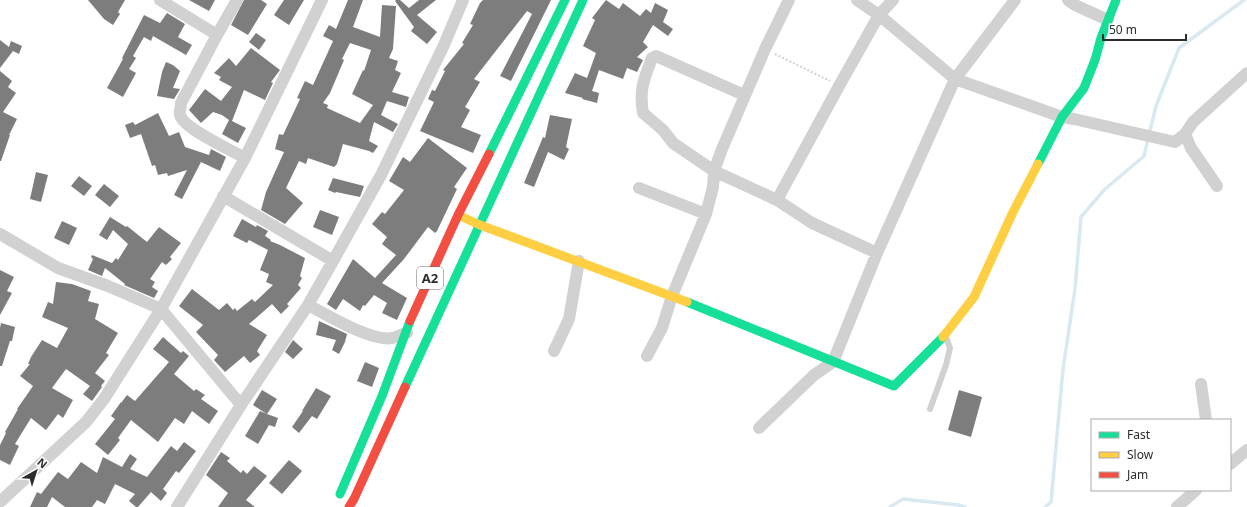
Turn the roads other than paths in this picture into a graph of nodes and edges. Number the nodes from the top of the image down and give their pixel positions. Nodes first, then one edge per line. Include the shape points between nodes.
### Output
1 (160, 0) edge
2 (237, 0) edge
3 (322, 0) edge
4 (463, 0) edge
5 (565, 0) edge
6 (583, 0) edge
7 (789, 0) edge
8 (857, 0) edge
9 (893, 0) edge
10 (1015, 0) edge
11 (1068, 0) edge
12 (1116, 0) edge
13 (879, 15) junction
14 (1108, 20) junction
15 (217, 35) junction
16 (538, 55) junction
17 (555, 63) junction
18 (1247, 74) edge
19 (955, 79) junction
20 (744, 95) junction
21 (1062, 117) junction
22 (1185, 134) junction
23 (245, 158) junction
24 (714, 171) junction
25 (1217, 186) dead end
26 (639, 188) dead end
27 (223, 196) junction
28 (777, 200) junction
29 (706, 214) junction
30 (458, 215) junction
31 (480, 225) junction
32 (0, 234) edge
33 (877, 253) junction
34 (333, 261) junction
35 (579, 261) junction
36 (672, 296) junction
37 (308, 305) junction
38 (161, 309) junction
39 (432, 327) junction
40 (406, 333) junction
41 (945, 335) junction
42 (554, 352) dead end
43 (647, 356) dead end
44 (833, 362) junction
45 (1201, 384) dead end
46 (382, 396) junction
47 (398, 402) junction
48 (241, 405) junction
49 (930, 409) dead end
50 (1206, 419) edge
51 (759, 428) dead end
52 (1247, 450) edge
53 (1231, 463) edge
54 (1195, 491) edge
55 (0, 502) edge
56 (177, 507) edge
57 (341, 507) edge
58 (349, 507) edge
59 (1177, 507) edge

1 - 15 street
2 - 15 street
3 - 23 street
4 - 34 street via 381,175
5 - 16 main road, A2
6 - 17 main road, A2
7 - 20 street
8 - 13 street
9 - 13 street
10 - 19 street
11 - 14 street
12 - 14 main road
13 - 19 street
13 - 28 street
14 - 21 main road via 1084,88
15 - 23 street via 181,103 179,114 193,130
16 - 17 main road
16 - 30 main road, A2
17 - 31 main road, A2
18 - 22 street via 1193,122
19 - 21 street
19 - 33 street
20 - 24 street
20 - 24 street via 656,56 652,58 642,84 643,113 663,130 673,143
21 - 22 street via 1175,142
21 - 41 main road via 1013,212 974,297
22 - 25 street via 1191,148
23 - 27 street
24 - 28 street
24 - 29 street
26 - 29 street
27 - 34 street
27 - 38 street
28 - 33 street via 812,223
29 - 36 street
30 - 31 main road
30 - 40 main road, A2
31 - 35 main road
31 - 39 main road, A2
32 - 38 street via 58,268
33 - 44 street
34 - 37 street
35 - 36 main road
35 - 42 street via 569,319
36 - 43 street via 662,328
36 - 44 main road
37 - 40 street via 343,324 369,334 391,338
37 - 48 street
38 - 48 street
38 - 55 street via 104,399 86,422
39 - 40 street
39 - 47 main road, A2
40 - 46 main road, A2
41 - 44 main road via 894,386
41 - 49 lane via 950,348
44 - 51 street via 814,375
45 - 50 street
46 - 47 main road
46 - 57 main road, A2 via 340,493
47 - 58 main road, A2
48 - 56 street
52 - 53 street
54 - 59 street

